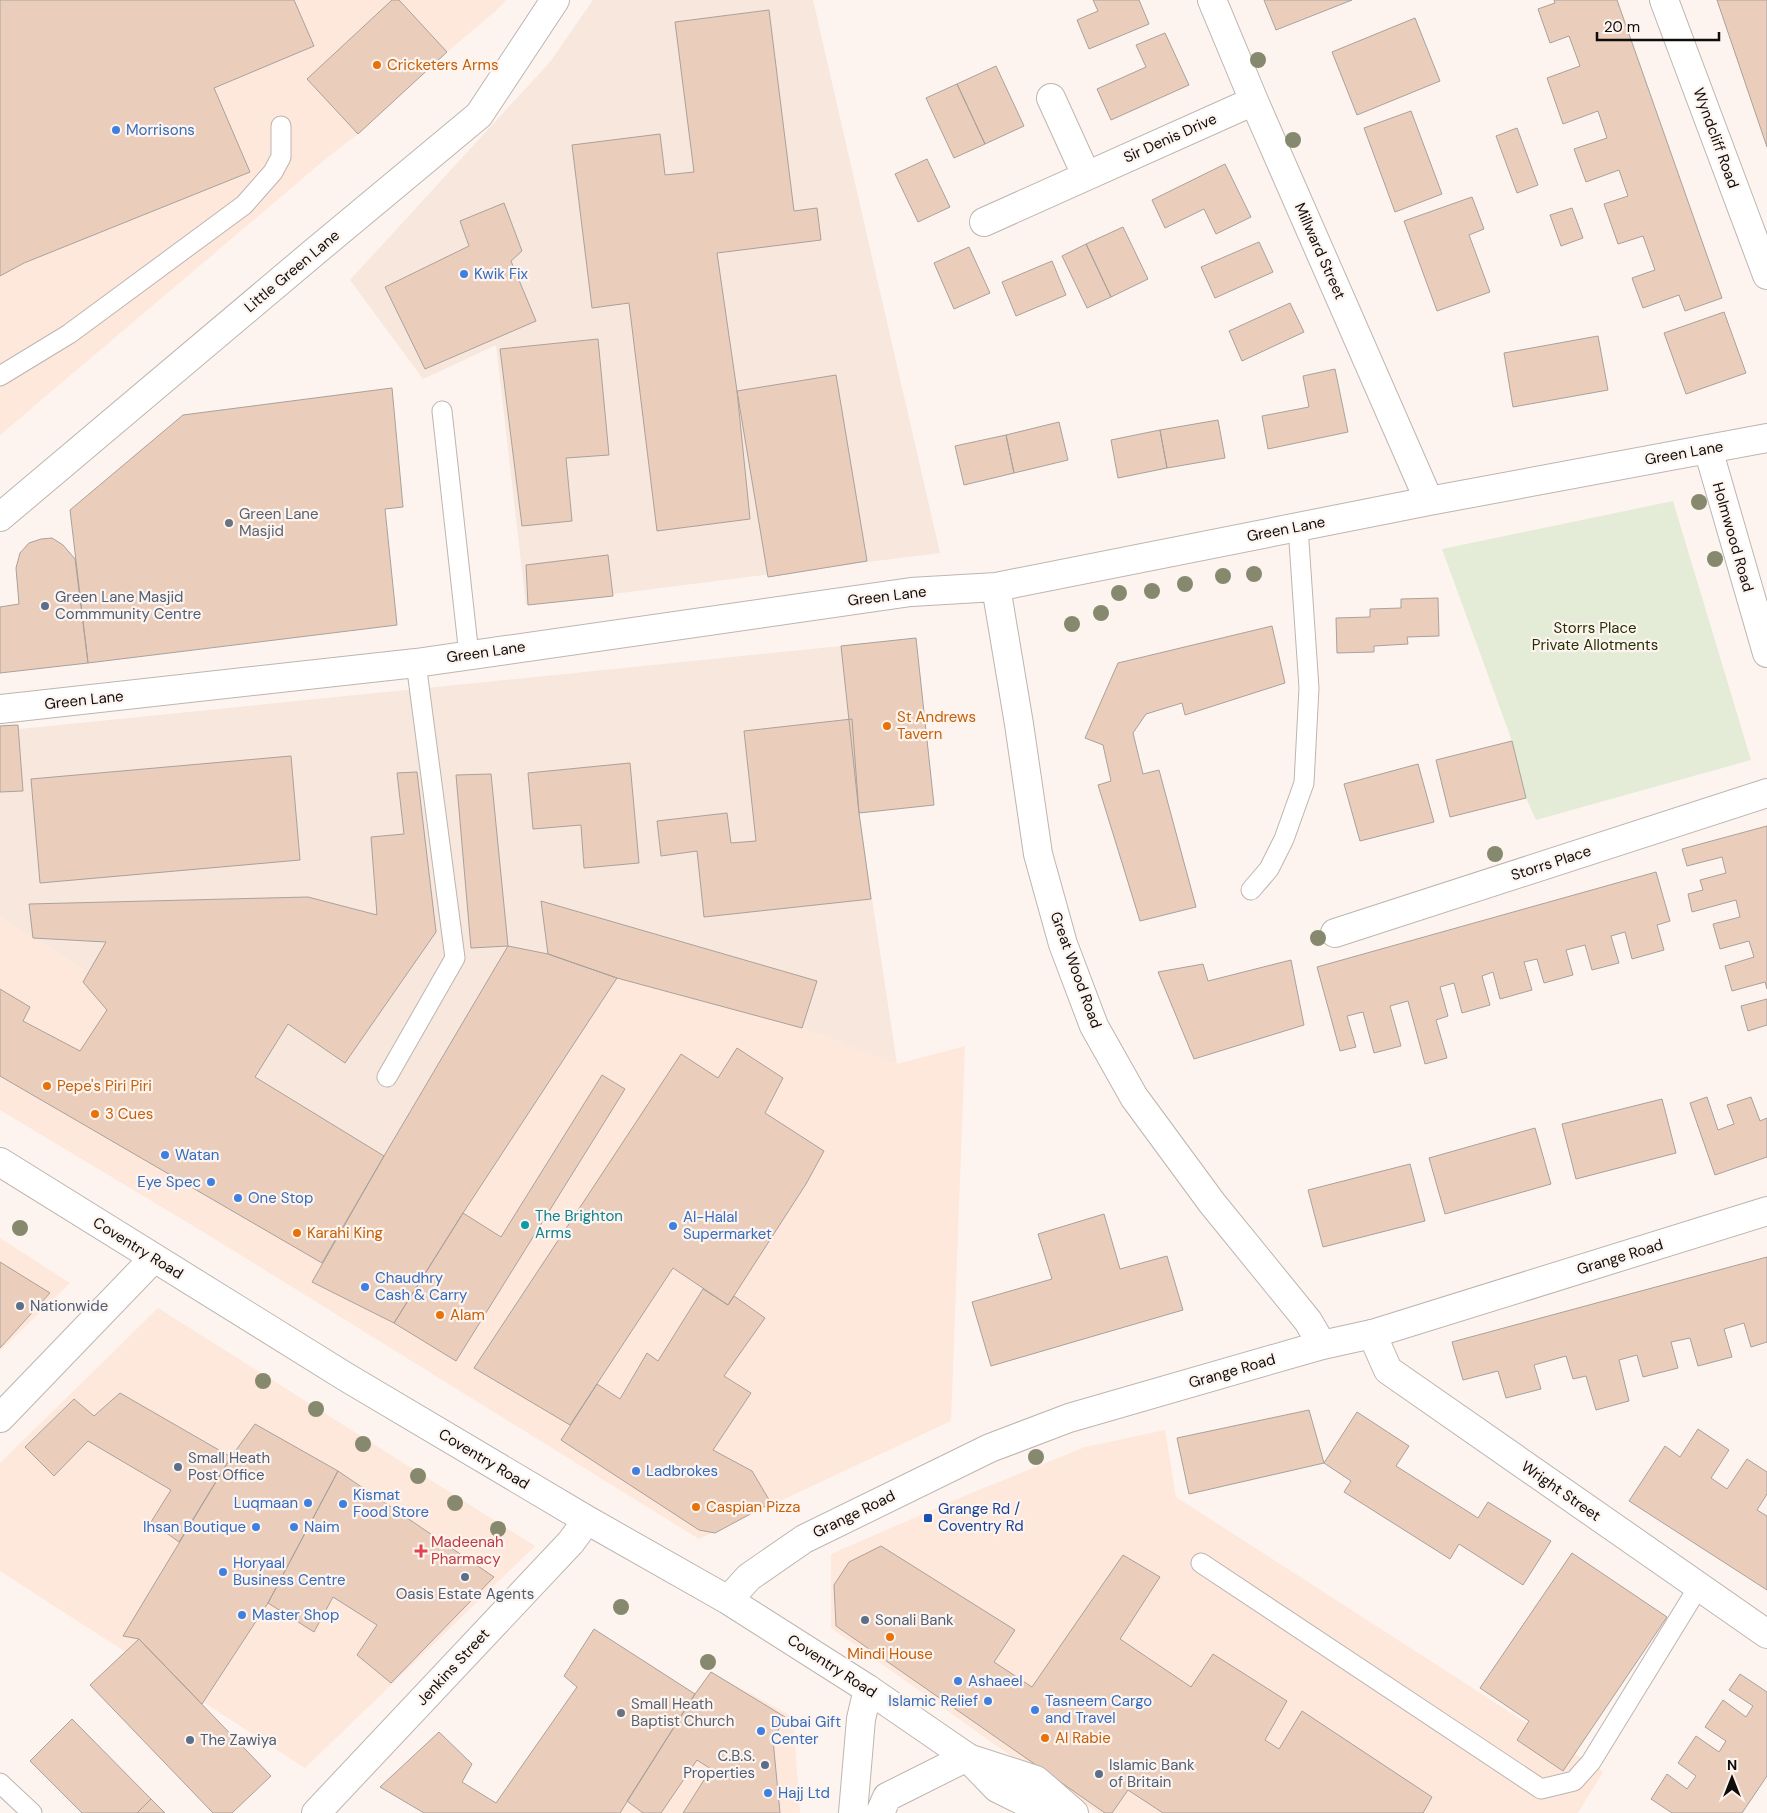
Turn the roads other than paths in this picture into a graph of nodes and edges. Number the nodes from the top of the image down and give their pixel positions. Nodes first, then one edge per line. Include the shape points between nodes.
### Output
1 (555, 0) edge
2 (1212, 0) edge
3 (1664, 0) edge
4 (1051, 98) dead end
5 (1254, 101) junction
6 (281, 126) dead end
7 (1086, 175) junction
8 (984, 222) dead end
9 (1767, 275) edge
10 (0, 376) edge
11 (442, 411) dead end
12 (1767, 438) edge
13 (1708, 449) junction
14 (1430, 501) junction
15 (0, 518) edge
16 (1298, 527) junction
17 (996, 587) junction
18 (1767, 653) edge
19 (469, 654) junction
20 (416, 663) junction
21 (0, 709) edge
22 (1767, 793) edge
23 (1251, 890) dead end
24 (1334, 933) dead end
25 (387, 1077) dead end
26 (0, 1162) edge
27 (1767, 1211) edge
28 (154, 1258) junction
29 (1372, 1334) junction
30 (1322, 1345) junction
31 (0, 1418) edge
32 (587, 1520) junction
33 (1201, 1563) dead end
34 (1699, 1586) junction
35 (728, 1600) junction
36 (1767, 1634) edge
37 (868, 1689) junction
38 (967, 1757) junction
39 (0, 1783) edge
40 (32, 1813) edge
41 (316, 1813) edge
42 (854, 1813) edge
43 (880, 1813) edge
44 (1046, 1813) edge
45 (1074, 1813) edge

1 - 15 street, Little Green Lane via 479,115
2 - 5 street, Millward Street
3 - 9 street, Wyndcliff Road
4 - 7 street
5 - 7 street, Sir Denis Drive
5 - 14 street, Millward Street
6 - 10 lane via 281,157 244,205 69,334
7 - 8 street, Sir Denis Drive
11 - 19 lane
12 - 13 street, Green Lane
13 - 14 street, Green Lane
13 - 18 street, Holmwood Road
14 - 16 street, Green Lane
16 - 17 street, Green Lane
16 - 23 lane via 1309,688 1304,783 1284,839 1269,869
17 - 19 street, Green Lane via 911,592
17 - 30 street, Great Wood Road via 1038,854 1063,944 1094,1026 1134,1097 1212,1203 1308,1321
19 - 20 street, Green Lane
20 - 21 street, Green Lane
20 - 25 lane via 455,958
22 - 24 street, Storrs Place
26 - 28 street, Coventry Road
27 - 29 street, Grange Road
28 - 31 street
28 - 32 street, Coventry Road
29 - 30 street, Grange Road
29 - 34 street, Wright Street via 1388,1370
30 - 35 street, Grange Road via 1069,1418 990,1448 804,1539 749,1577
32 - 35 street, Coventry Road
32 - 41 street, Jenkins Street via 571,1542
33 - 34 lane via 1541,1789 1574,1781 1591,1762
34 - 36 street, Wright Street
35 - 37 street, Coventry Road
37 - 38 street, Coventry Road
37 - 42 street via 861,1719
38 - 43 street via 887,1797
38 - 44 street, Coventry Road via 997,1788
38 - 45 street, Coventry Road via 1036,1780
39 - 40 lane

